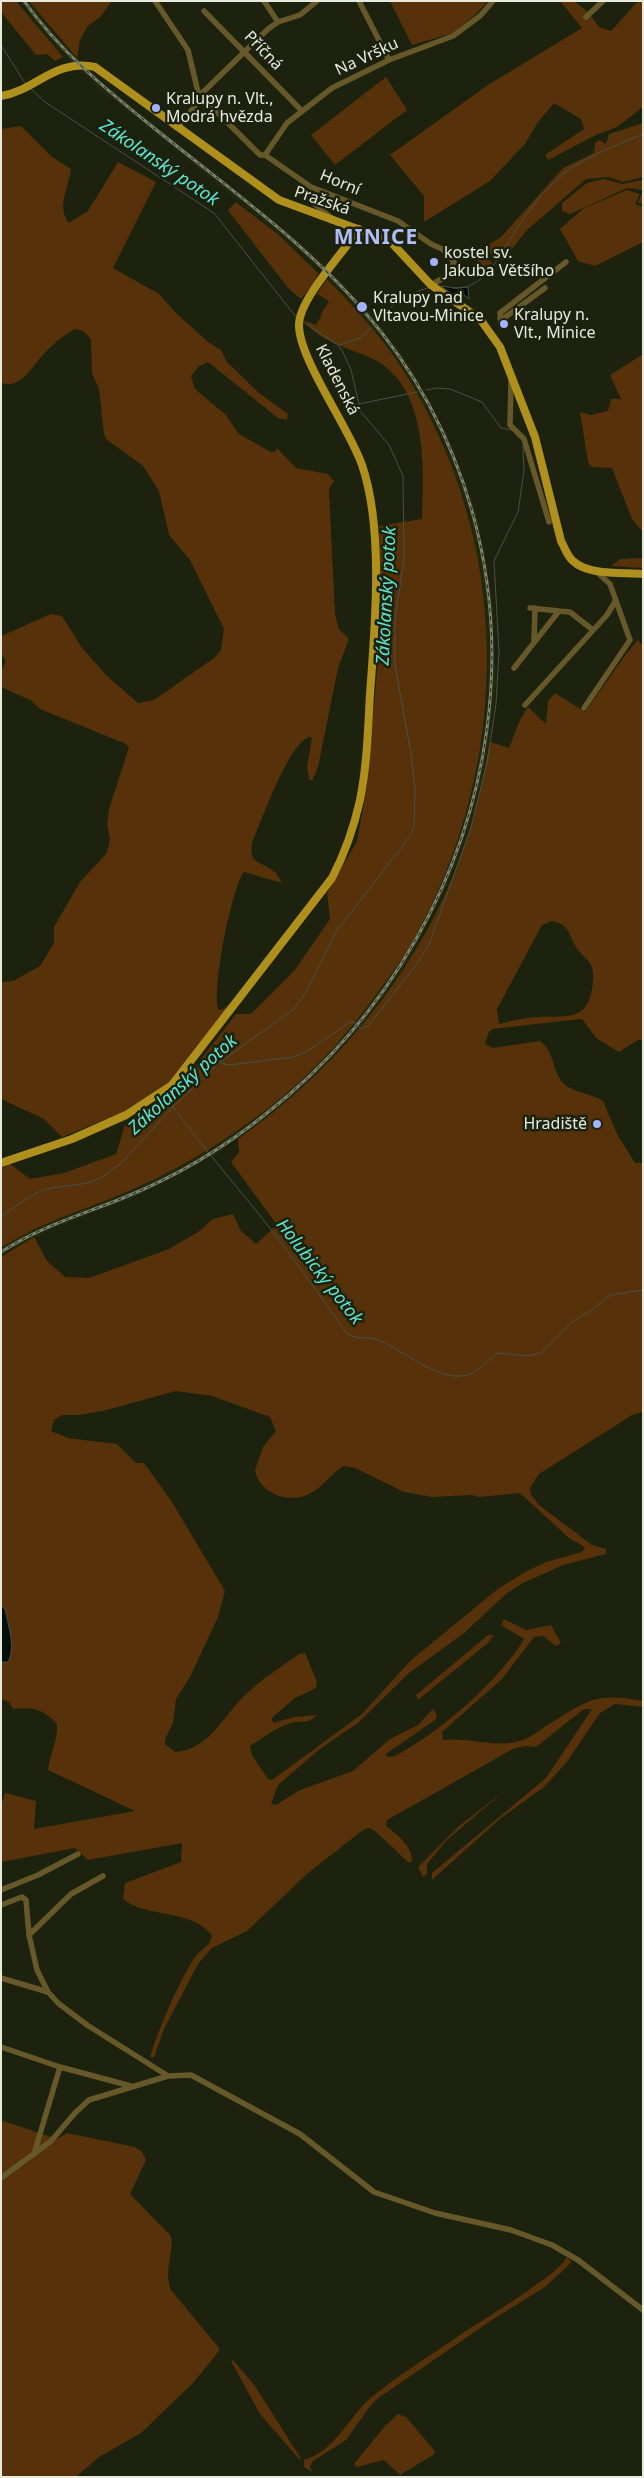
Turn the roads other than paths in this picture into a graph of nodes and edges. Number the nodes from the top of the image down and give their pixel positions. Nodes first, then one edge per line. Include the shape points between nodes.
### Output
1 (154, 1) edge
2 (264, 1) edge
3 (317, 1) edge
4 (359, 1) edge
5 (493, 1) edge
6 (603, 1) edge
7 (204, 11) dead end
8 (586, 17) dead end
9 (278, 22) junction
10 (245, 51) junction
11 (389, 60) junction
12 (1, 96) edge
13 (198, 97) junction
14 (302, 111) junction
15 (177, 128) junction
16 (265, 156) junction
17 (305, 196) dead end
18 (333, 219) junction
19 (359, 229) junction
20 (566, 262) dead end
21 (431, 285) junction
22 (545, 288) dead end
23 (511, 374) junction
24 (549, 522) dead end
25 (600, 573) junction
26 (643, 574) edge
27 (616, 600) junction
28 (559, 611) junction
29 (593, 630) junction
30 (534, 642) junction
31 (514, 668) dead end
32 (525, 705) dead end
33 (584, 708) dead end
34 (1, 1163) edge
35 (78, 1854) dead end
36 (103, 1876) dead end
37 (1, 1890) edge
38 (1, 1905) edge
39 (29, 1935) junction
40 (1, 1978) edge
41 (48, 1992) junction
42 (1, 2047) edge
43 (60, 2067) junction
44 (168, 2076) junction
45 (133, 2086) junction
46 (34, 2154) junction
47 (1, 2178) edge
48 (643, 2310) edge

1 - 13 street via 188,50
2 - 9 street
3 - 9 street via 300,15
4 - 11 street
5 - 11 street, Na Vršku via 480,16 453,36
6 - 8 street
7 - 10 street, Příčná
9 - 10 street
10 - 13 street
10 - 14 street, Příčná
11 - 14 street, Na Vršku via 332,88
12 - 15 main road, Pražská via 78,64 95,67
13 - 15 street via 195,106
13 - 16 street, Horní via 205,100 257,153
14 - 16 street, Na Vršku via 283,128
15 - 18 main road, Pražská via 279,200
16 - 21 street, Horní via 311,187 398,221 442,249 454,262 448,276
17 - 18 street
18 - 19 main road, Pražská
19 - 21 main road, Pražská via 390,241
19 - 34 main road, Kladenská via 315,289 301,315 300,329 313,368 355,445 372,507 374,632 368,728 360,797 340,862 327,884 172,1085 148,1103 119,1118 72,1139
20 - 22 street via 500,313 501,320
21 - 23 main road, Pražská via 480,319 500,347
23 - 24 street, Pražská via 510,425 524,439
23 - 25 main road, Pražská via 535,438 561,541 574,563
25 - 26 main road, Pražská
25 - 27 street via 610,584
27 - 29 street
27 - 33 street via 630,640
28 - 29 street via 570,612
28 - 30 street
28 - 30 street via 532,608
29 - 32 street
30 - 31 street
35 - 37 street
36 - 39 street via 71,1894
38 - 39 street via 22,1897 26,1900
39 - 41 street via 37,1970
40 - 41 street
41 - 44 street via 87,2025
42 - 43 street
43 - 45 street
43 - 46 street
44 - 45 street
44 - 48 street via 191,2074 300,2134 384,2197 435,2213 511,2230 552,2245 578,2260
45 - 46 street via 89,2100 51,2141
46 - 47 street

